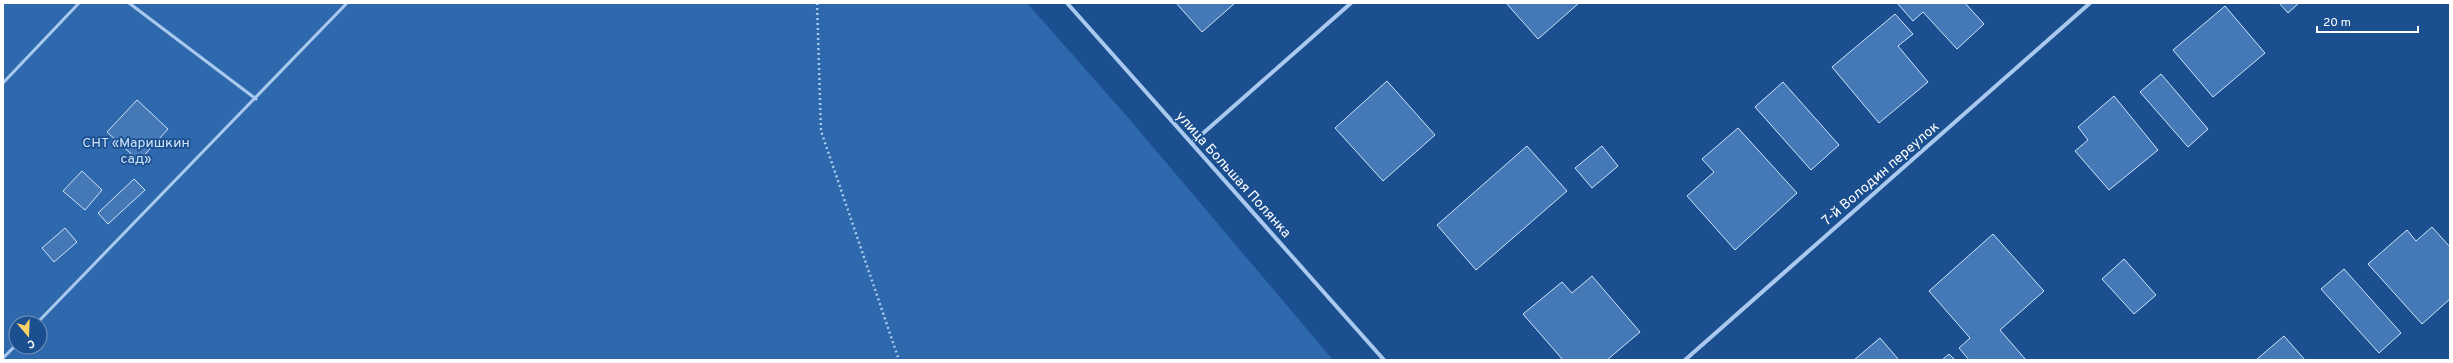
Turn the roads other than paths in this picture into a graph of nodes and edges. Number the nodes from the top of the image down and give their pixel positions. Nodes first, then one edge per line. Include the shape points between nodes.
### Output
1 (79, 3) edge
2 (129, 3) edge
3 (347, 3) edge
4 (1067, 3) edge
5 (1351, 3) edge
6 (2090, 3) edge
7 (3, 83) edge
8 (256, 99) junction
9 (1192, 143) junction
10 (45, 315) edge
11 (1384, 360) edge
12 (1685, 360) edge

1 - 7 lane
2 - 8 lane
3 - 8 lane
4 - 9 street, улица Большая Полянка
5 - 9 street
6 - 12 street, 7-й Володин переулок
8 - 10 lane
9 - 11 street, улица Большая Полянка

